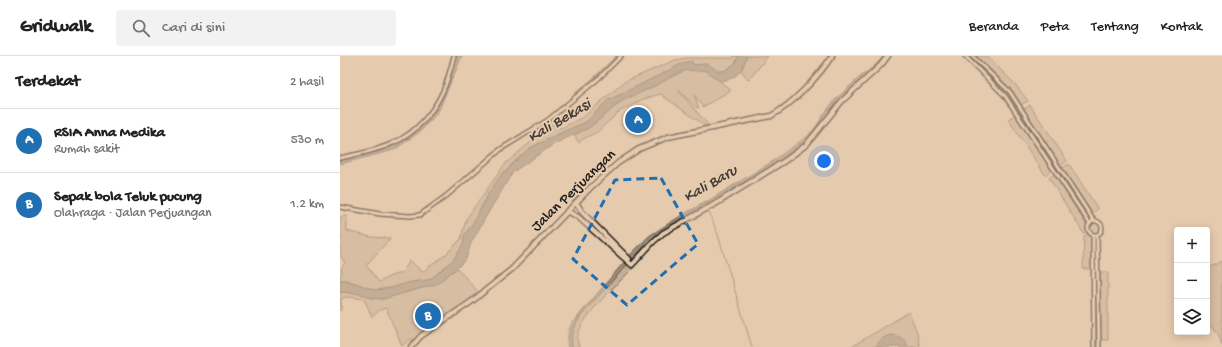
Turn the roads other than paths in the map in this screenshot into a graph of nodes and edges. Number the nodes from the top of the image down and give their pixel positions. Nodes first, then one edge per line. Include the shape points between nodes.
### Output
1 (454, 56) edge
2 (621, 56) edge
3 (832, 56) edge
4 (888, 56) edge
5 (965, 56) edge
6 (972, 56) edge
7 (340, 158) edge
8 (576, 202) junction
9 (340, 207) edge
10 (567, 211) junction
11 (1094, 221) junction
12 (1090, 224) junction
13 (1093, 235) junction
14 (1098, 235) junction
15 (626, 258) junction
16 (1097, 342) junction
17 (411, 347) edge
18 (1094, 347) edge
19 (1100, 347) edge

1 - 7 street via 442,92 417,127 404,138 391,144
2 - 9 street via 599,78 555,114 498,152 420,215 380,214
3 - 8 main road, Jalan Perjuangan via 817,76 774,114 762,119 668,137 646,145 614,166
4 - 15 main road via 882,65 842,101 806,145 724,199 663,233 632,263
5 - 12 street via 1005,96
6 - 11 street via 1010,92
8 - 10 main road, Jalan Perjuangan
8 - 15 main road via 582,212
10 - 15 main road via 578,217
10 - 17 main road, Jalan Perjuangan via 503,277 421,336
11 - 12 street
11 - 14 street via 1102,226
12 - 13 street via 1089,230
13 - 14 street
13 - 16 street
14 - 16 street
16 - 18 street
16 - 19 street

